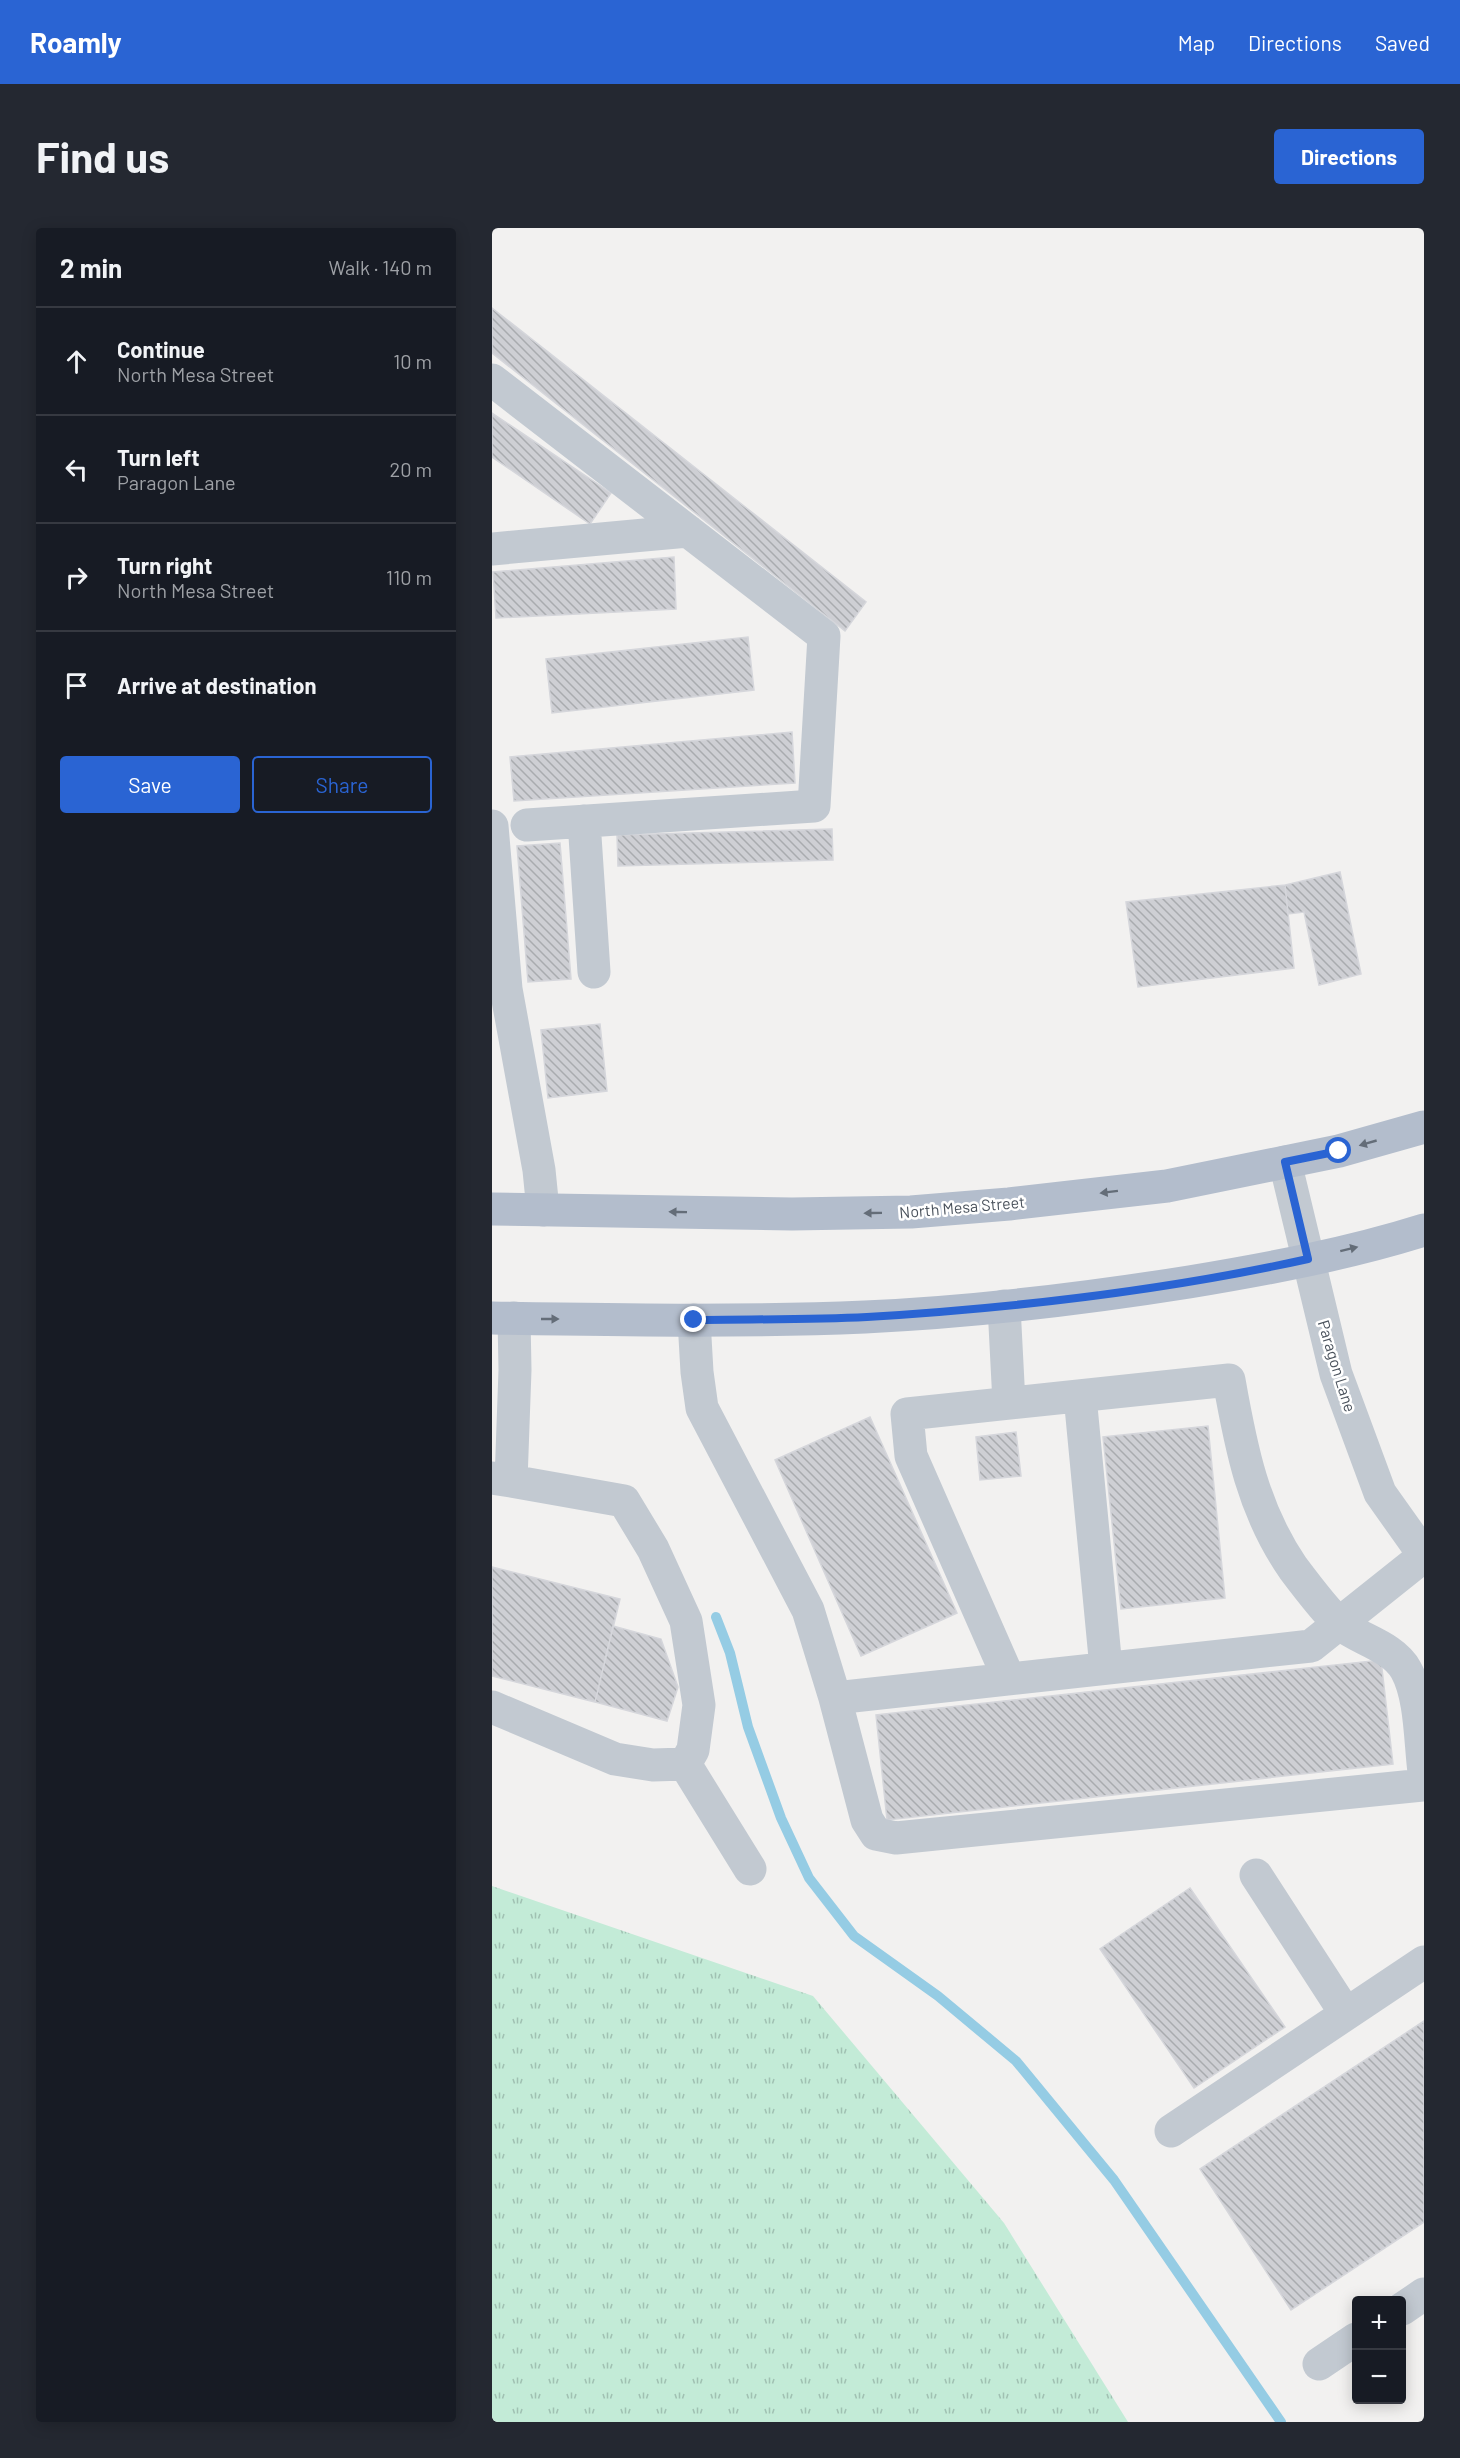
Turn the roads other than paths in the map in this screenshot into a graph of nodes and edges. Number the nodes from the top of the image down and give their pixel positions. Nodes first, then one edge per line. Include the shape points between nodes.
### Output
1 (492, 380) edge
2 (688, 531) junction
3 (492, 549) edge
4 (584, 821) junction
5 (527, 825) dead end
6 (492, 826) edge
7 (594, 972) dead end
8 (1424, 1127) edge
9 (1285, 1162) junction
10 (492, 1209) edge
11 (543, 1210) junction
12 (1424, 1230) edge
13 (1308, 1259) junction
14 (1004, 1306) junction
15 (503, 1318) edge
16 (694, 1320) junction
17 (1080, 1396) junction
18 (1009, 1403) junction
19 (501, 1479) edge
20 (1424, 1556) edge
21 (1340, 1624) junction
22 (1106, 1668) junction
23 (1009, 1679) junction
24 (836, 1698) junction
25 (492, 1707) edge
26 (685, 1764) junction
27 (1424, 1772) edge
28 (1424, 1785) edge
29 (750, 1869) dead end
30 (1256, 1875) dead end
31 (1424, 1962) edge
32 (1346, 2014) junction
33 (1171, 2132) dead end
34 (1424, 2294) edge
35 (1406, 2306) edge
36 (1352, 2342) edge
37 (1319, 2364) dead end

1 - 2 street
2 - 3 street
2 - 4 street via 824,636 814,806
4 - 5 street
4 - 7 street
6 - 11 street via 506,989
8 -> 9 main road, North Mesa Street
9 -> 11 main road, North Mesa Street via 1167,1186 910,1212
9 - 13 street, Paragon Lane
10 - 11 main road, North Mesa Street
13 -> 12 main road
13 - 14 main road via 1096,1297
13 - 20 street, Paragon Lane via 1336,1374 1380,1493
14 - 16 main road via 865,1317
14 - 18 street
15 -> 16 main road
15 - 19 street via 515,1370
16 - 24 street via 702,1408 808,1610
17 - 18 street
17 - 21 street via 1229,1380 1242,1454 1262,1514 1293,1568
17 - 22 street
18 - 23 street via 907,1414 911,1456
19 - 26 street via 624,1501 653,1549 686,1622 699,1705 693,1750
20 - 21 street
21 - 22 street via 1311,1646
21 - 27 street via 1378,1644 1405,1667 1414,1688
22 - 23 street
23 - 24 street
24 - 28 street via 867,1820 876,1834 896,1838
25 - 26 street via 615,1759 653,1765
26 - 29 street
30 - 32 street
31 - 32 street
32 - 33 street
34 - 35 street
36 - 37 street

